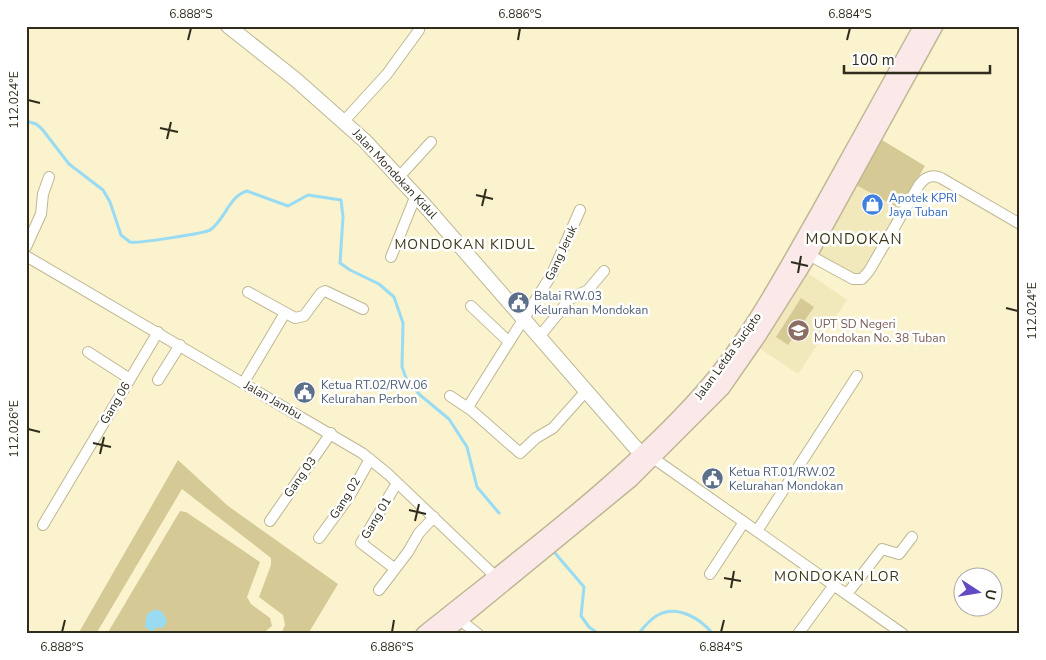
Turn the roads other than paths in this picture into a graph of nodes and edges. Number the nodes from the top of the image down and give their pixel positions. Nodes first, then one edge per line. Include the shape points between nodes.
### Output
1 (228, 26) edge
2 (922, 26) edge
3 (935, 26) edge
4 (419, 30) dead end
5 (344, 121) junction
6 (432, 142) dead end
7 (847, 173) junction
8 (50, 177) dead end
9 (399, 177) junction
10 (416, 195) junction
11 (580, 210) dead end
12 (1020, 224) edge
13 (26, 247) edge
14 (809, 255) junction
15 (26, 256) edge
16 (391, 257) dead end
17 (604, 271) dead end
18 (248, 292) dead end
19 (471, 306) dead end
20 (363, 309) dead end
21 (285, 313) junction
22 (524, 320) junction
23 (158, 332) junction
24 (539, 337) junction
25 (509, 342) junction
26 (180, 345) junction
27 (88, 352) dead end
28 (857, 376) dead end
29 (130, 379) junction
30 (158, 380) dead end
31 (244, 382) junction
32 (586, 391) junction
33 (450, 396) dead end
34 (703, 400) junction
35 (468, 407) junction
36 (331, 433) junction
37 (647, 456) junction
38 (370, 459) junction
39 (397, 483) junction
40 (434, 517) junction
41 (270, 521) dead end
42 (744, 522) junction
43 (568, 525) junction
44 (43, 526) dead end
45 (757, 531) junction
46 (912, 537) dead end
47 (319, 538) dead end
48 (394, 568) junction
49 (710, 574) dead end
50 (495, 576) junction
51 (834, 585) junction
52 (379, 590) dead end
53 (847, 594) junction
54 (451, 624) edge
55 (890, 630) edge
56 (424, 634) edge
57 (478, 634) edge
58 (798, 634) edge
59 (903, 634) edge

1 - 5 street, Jalan Mondokan Kidul
2 - 7 main road, Jalan Letda Sucipto
3 - 7 main road, Jalan Letda Sucipto
4 - 5 street via 387,74
5 - 9 street, Jalan Mondokan Kidul
6 - 9 street
7 - 14 main road, Jalan Letda Sucipto
7 - 34 main road, Jalan Letda Sucipto
8 - 13 street via 43,194 39,220
9 - 10 street, Jalan Mondokan Kidul
10 - 16 street
10 - 22 street, Jalan Mondokan Kidul
11 - 22 street, Gang Jeruk via 552,274
12 - 14 street via 932,175 919,185 862,279 853,279
14 - 34 main road, Jalan Letda Sucipto via 722,388
15 - 23 street, Jalan Jambu
17 - 24 street via 588,290 570,299
18 - 21 street
19 - 25 street
20 - 21 street via 325,290 302,317 295,318
21 - 31 street
22 - 24 street, Jalan Mondokan Kidul
22 - 25 street, Gang Jeruk
23 - 26 street, Jalan Jambu
23 - 29 street, Gang 06
24 - 32 street, Jalan Mondokan Kidul
25 - 35 street, Gang Jeruk
26 - 30 street
26 - 31 street, Jalan Jambu
27 - 29 street
28 - 45 street
29 - 44 street, Gang 06
31 - 36 street, Jalan Jambu
32 - 35 street via 552,428 520,453
32 - 37 street, Jalan Mondokan Kidul
33 - 35 street
34 - 37 main road, Jalan Letda Sucipto
36 - 38 street, Jalan Jambu
36 - 41 street, Gang 03
37 - 42 street
37 - 43 main road, Jalan Letda Sucipto
38 - 39 street, Jalan Jambu
38 - 47 street, Gang 02 via 349,497
39 - 40 street, Jalan Jambu
39 - 48 street, Gang 01 via 361,542
40 - 48 street via 419,532
40 - 50 street, Jalan Jambu
42 - 45 street
42 - 49 street
43 - 50 main road, Jalan Letda Sucipto
43 - 54 main road, Jalan Letda Sucipto
45 - 51 street
46 - 53 street via 899,554 886,548 881,550
48 - 52 street
50 - 54 main road, Jalan Letda Sucipto
51 - 53 street
51 - 58 street
53 - 55 street
54 - 56 main road, Jalan Letda Sucipto
54 - 57 street
55 - 59 street

